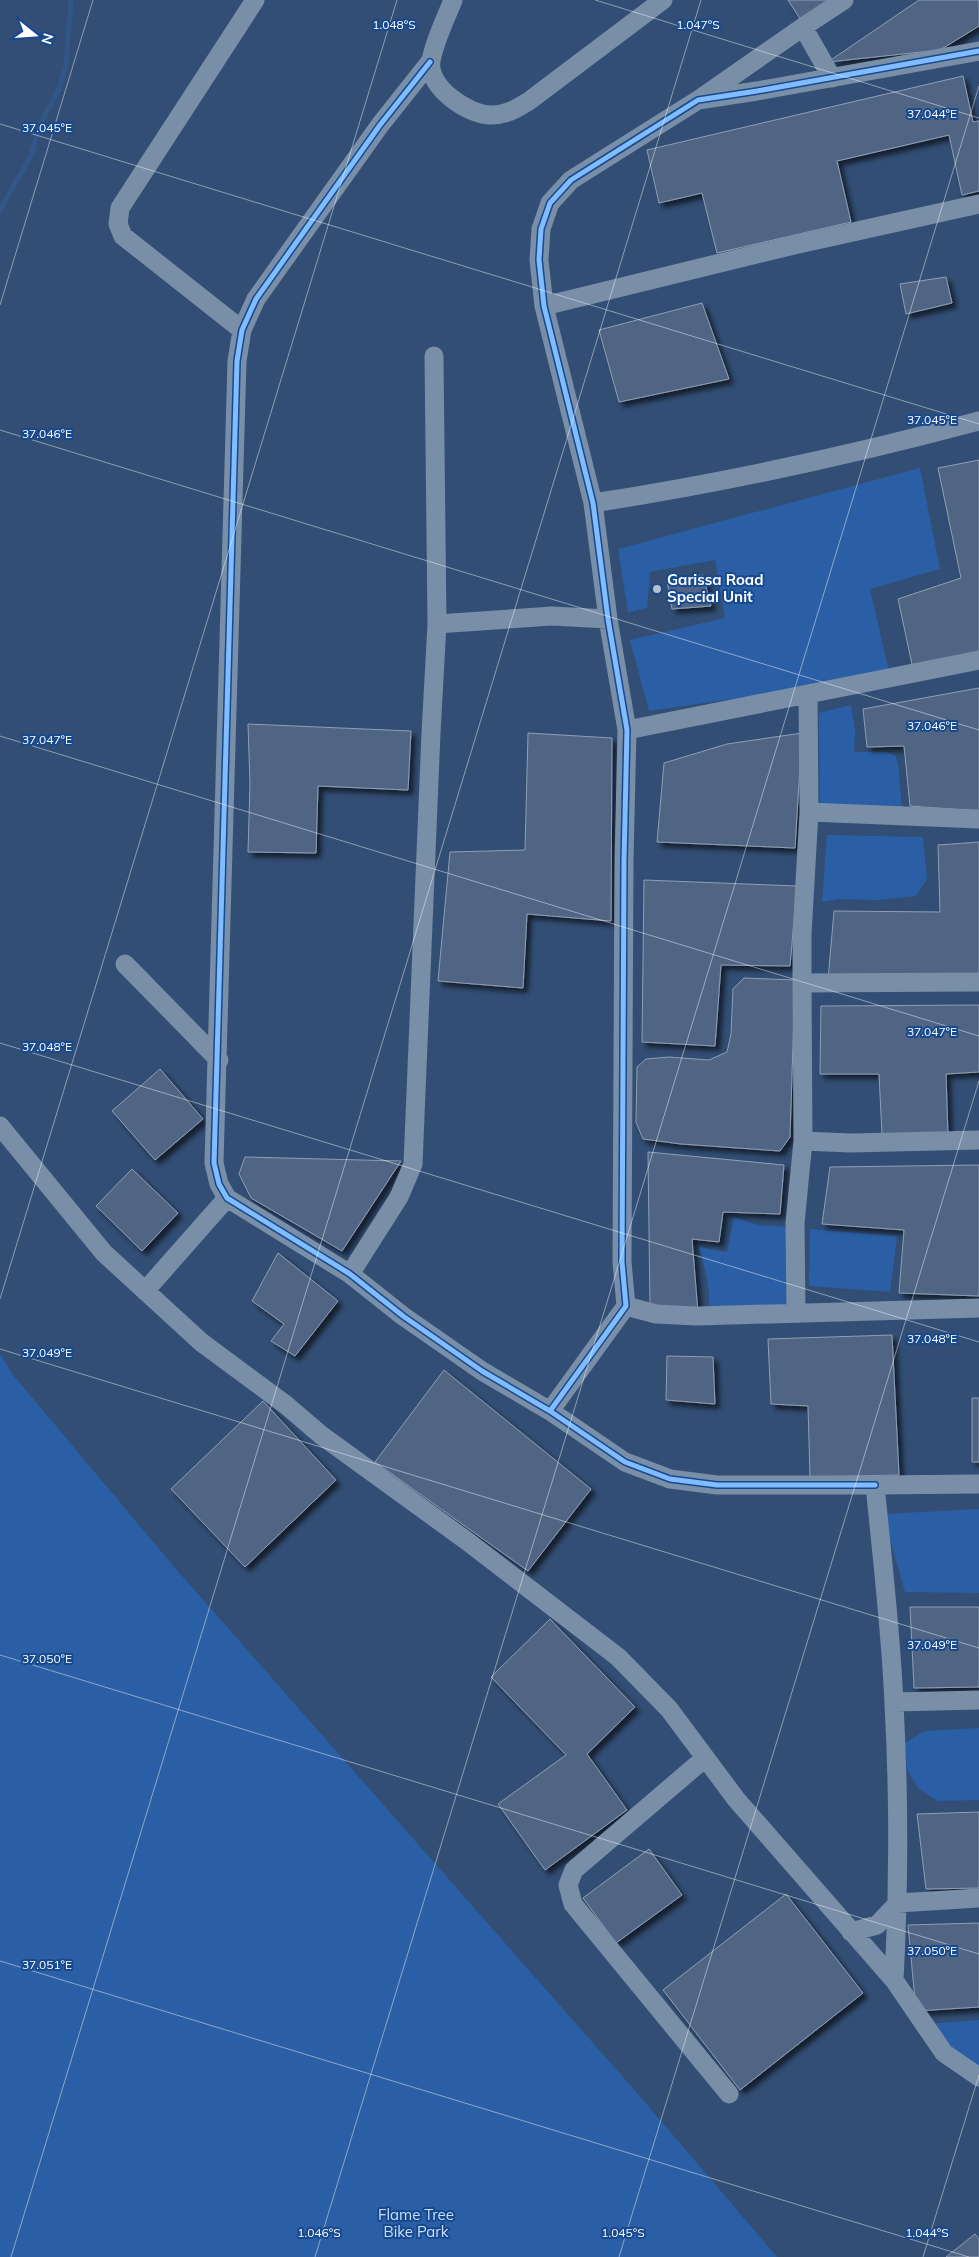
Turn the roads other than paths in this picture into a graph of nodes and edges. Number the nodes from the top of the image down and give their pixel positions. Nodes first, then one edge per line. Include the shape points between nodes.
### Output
1 (255, 0) edge
2 (453, 0) edge
3 (663, 0) edge
4 (844, 0) edge
5 (803, 27) junction
6 (979, 51) edge
7 (430, 62) junction
8 (832, 78) junction
9 (698, 100) junction
10 (979, 204) edge
11 (544, 306) junction
12 (242, 330) junction
13 (434, 356) dead end
14 (979, 421) edge
15 (593, 503) junction
16 (608, 619) junction
17 (437, 624) junction
18 (979, 660) edge
19 (808, 694) junction
20 (627, 730) junction
21 (809, 812) junction
22 (979, 819) edge
23 (125, 964) dead end
24 (979, 982) edge
25 (802, 983) junction
26 (219, 1060) junction
27 (0, 1126) edge
28 (979, 1140) edge
29 (803, 1141) junction
30 (227, 1198) junction
31 (350, 1274) junction
32 (145, 1292) junction
33 (626, 1306) junction
34 (979, 1308) edge
35 (796, 1312) junction
36 (550, 1412) junction
37 (979, 1484) edge
38 (875, 1485) junction
39 (979, 1700) edge
40 (894, 1702) junction
41 (705, 1758) junction
42 (979, 1898) edge
43 (898, 1904) junction
44 (851, 1932) junction
45 (894, 1980) junction
46 (979, 2077) edge
47 (729, 2094) dead end

1 - 12 street via 120,208 118,224 123,236
2 - 7 street
3 - 7 street via 509,114 489,116 449,98 436,81
4 - 5 street
5 - 8 street
5 - 9 street
6 - 8 street
7 - 12 street via 380,125 256,299
8 - 9 street
9 - 11 street via 571,180 550,202 541,229 539,260
10 - 11 street
11 - 15 street
12 - 26 street via 237,361
13 - 17 street
14 - 15 street via 882,448
15 - 16 street
16 - 17 street via 552,616
16 - 20 street
17 - 31 street via 413,1164 399,1197
18 - 19 street
19 - 20 street
19 - 21 street
20 - 33 street via 622,1262
21 - 22 street
21 - 25 street
23 - 26 street
24 - 25 street
25 - 29 street
26 - 30 street via 214,1162 219,1184
27 - 32 street via 104,1252
28 - 29 street
29 - 35 street via 795,1224
30 - 31 street
30 - 32 street
31 - 36 street via 482,1371
32 - 41 street via 201,1342 286,1404 321,1435 618,1656 669,1709
33 - 35 street via 656,1314 689,1316
33 - 36 street
34 - 35 street
36 - 38 street via 625,1462 670,1479 717,1484
37 - 38 street
38 - 40 street
39 - 40 street
40 - 43 street
41 - 44 street via 742,1806
41 - 47 street via 574,1870 568,1885 573,1904
42 - 43 street
43 - 44 street via 877,1924
43 - 45 street
44 - 45 street
45 - 46 street via 944,2053

